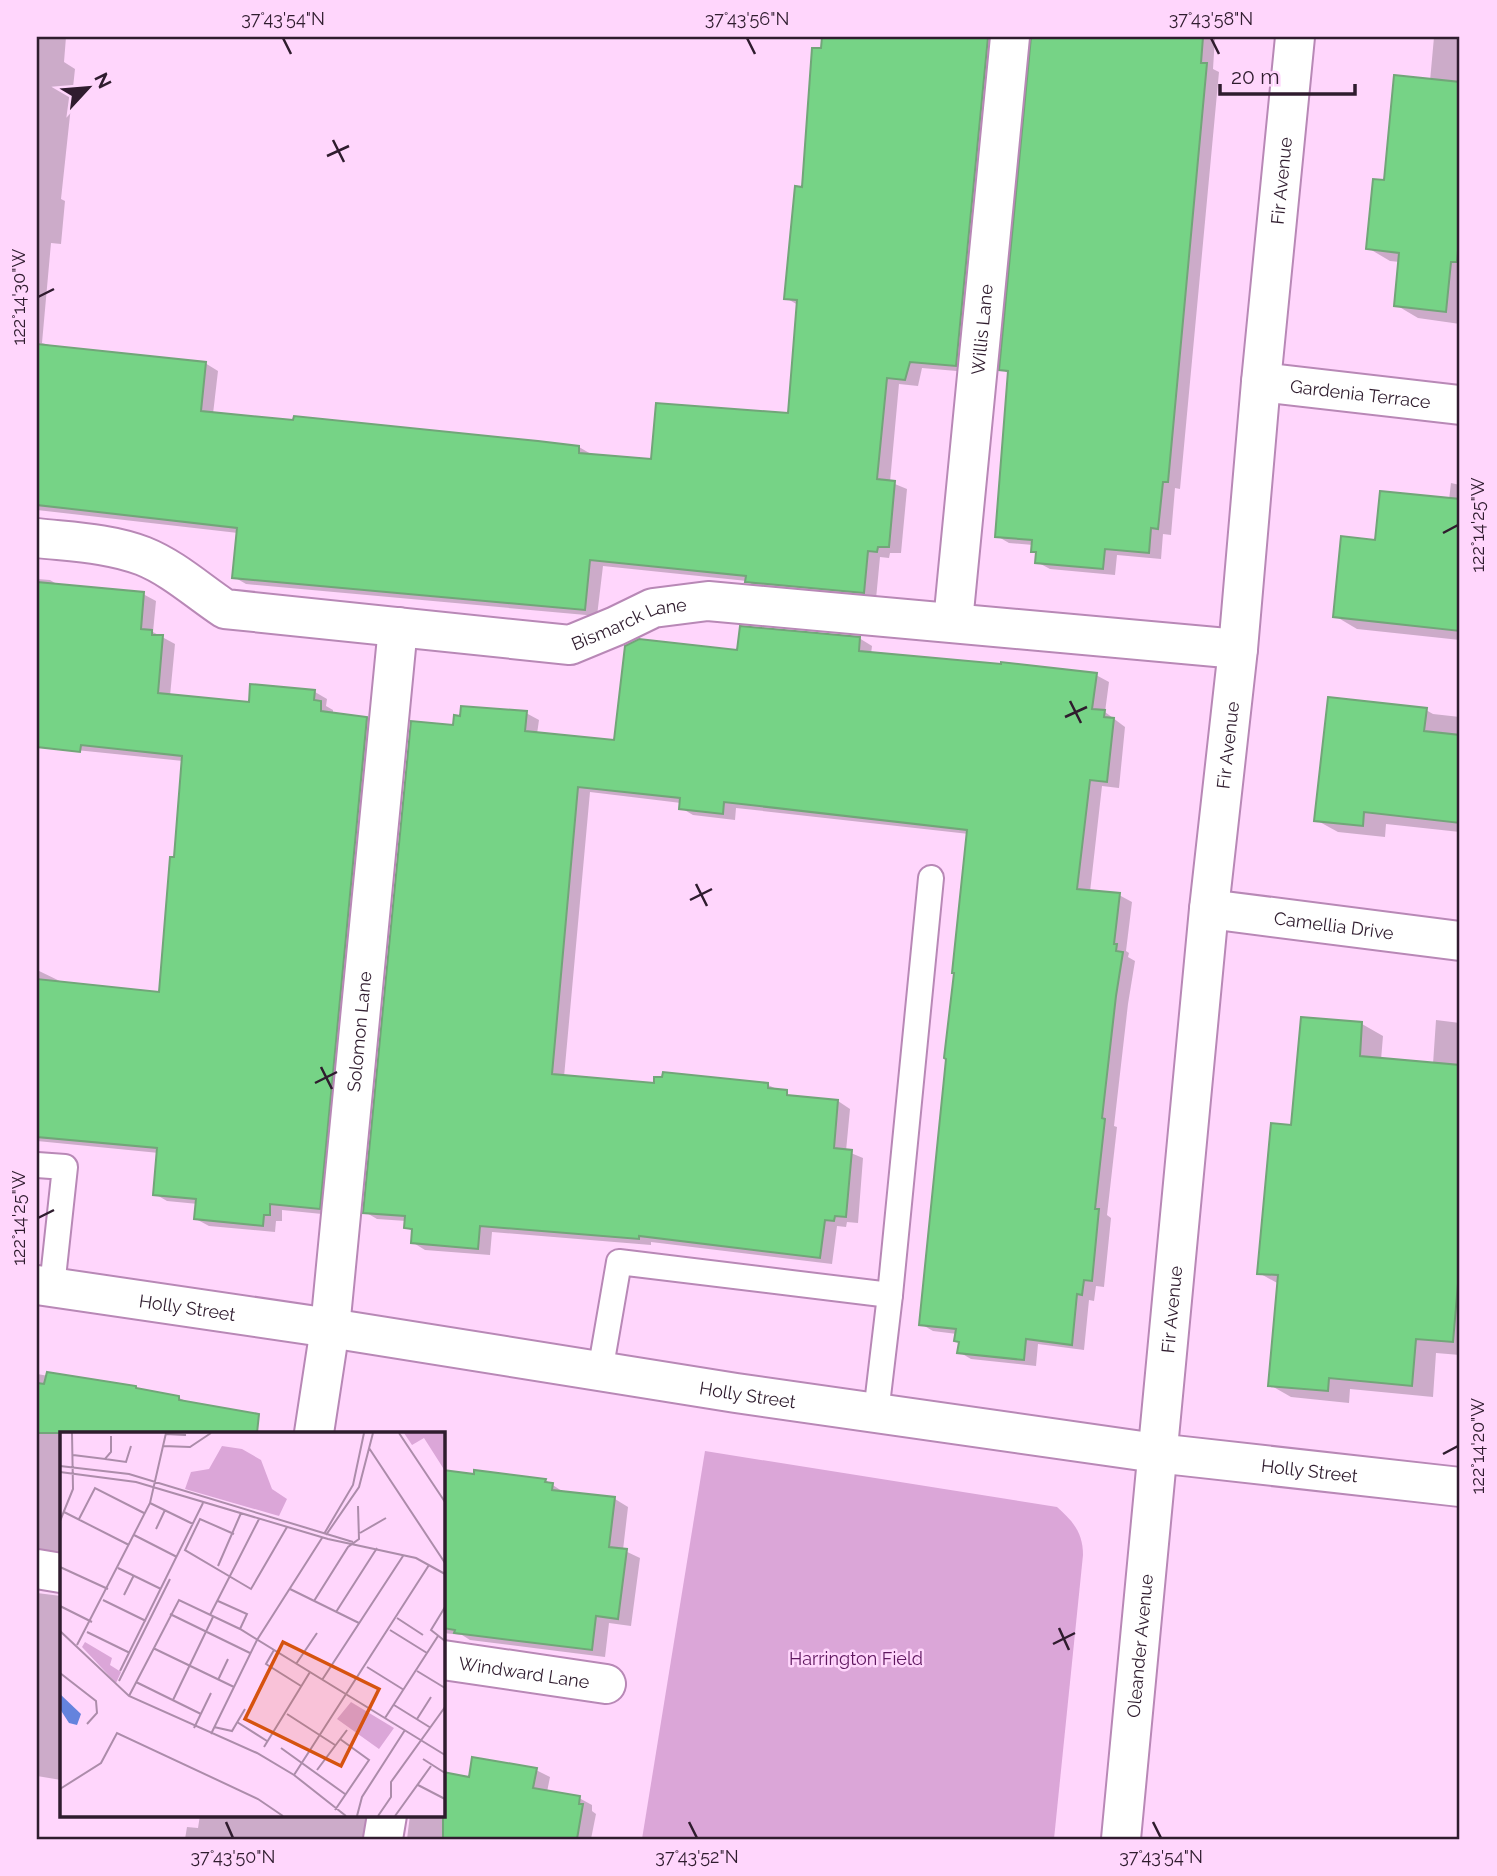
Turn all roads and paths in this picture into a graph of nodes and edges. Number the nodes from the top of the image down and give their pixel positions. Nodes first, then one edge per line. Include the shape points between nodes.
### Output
1 (1010, 37) edge
2 (1295, 37) edge
3 (1261, 382) junction
4 (1460, 405) edge
5 (37, 538) edge
6 (953, 622) junction
7 (398, 627) junction
8 (1238, 649) junction
9 (931, 878) dead end
10 (1209, 909) junction
11 (1460, 941) edge
12 (37, 1165) edge
13 (44, 1286) edge
14 (890, 1295) junction
15 (330, 1328) junction
16 (600, 1372) junction
17 (876, 1413) junction
18 (314, 1432) edge
19 (1156, 1453) junction
20 (1460, 1487) edge
21 (37, 1569) edge
22 (60, 1573) edge
23 (444, 1660) edge
24 (606, 1684) dead end
25 (387, 1816) edge
26 (383, 1839) edge
27 (1121, 1839) edge

1 - 6 street, Willis Lane
2 - 3 street, Fir Avenue
3 - 4 street, Gardenia Terrace
3 - 8 street, Fir Avenue
5 - 7 street, Bismarck Lane via 108,545 145,557 225,609
6 - 7 street, Bismarck Lane via 708,601 653,608 570,645
6 - 8 street, Bismarck Lane
7 - 15 street, Solomon Lane
8 - 10 street, Fir Avenue
9 - 14 lane
10 - 11 street, Camellia Drive
10 - 19 street, Fir Avenue
12 - 13 lane via 65,1167
13 - 15 street, Holly Street
14 - 16 lane via 619,1262
14 - 17 lane
15 - 16 street, Holly Street
15 - 18 street, Solomon Lane
16 - 17 street, Holly Street
17 - 19 street, Holly Street
19 - 20 street, Holly Street
19 - 27 street, Oleander Avenue
21 - 22 street
23 - 24 street, Windward Lane
25 - 26 street

